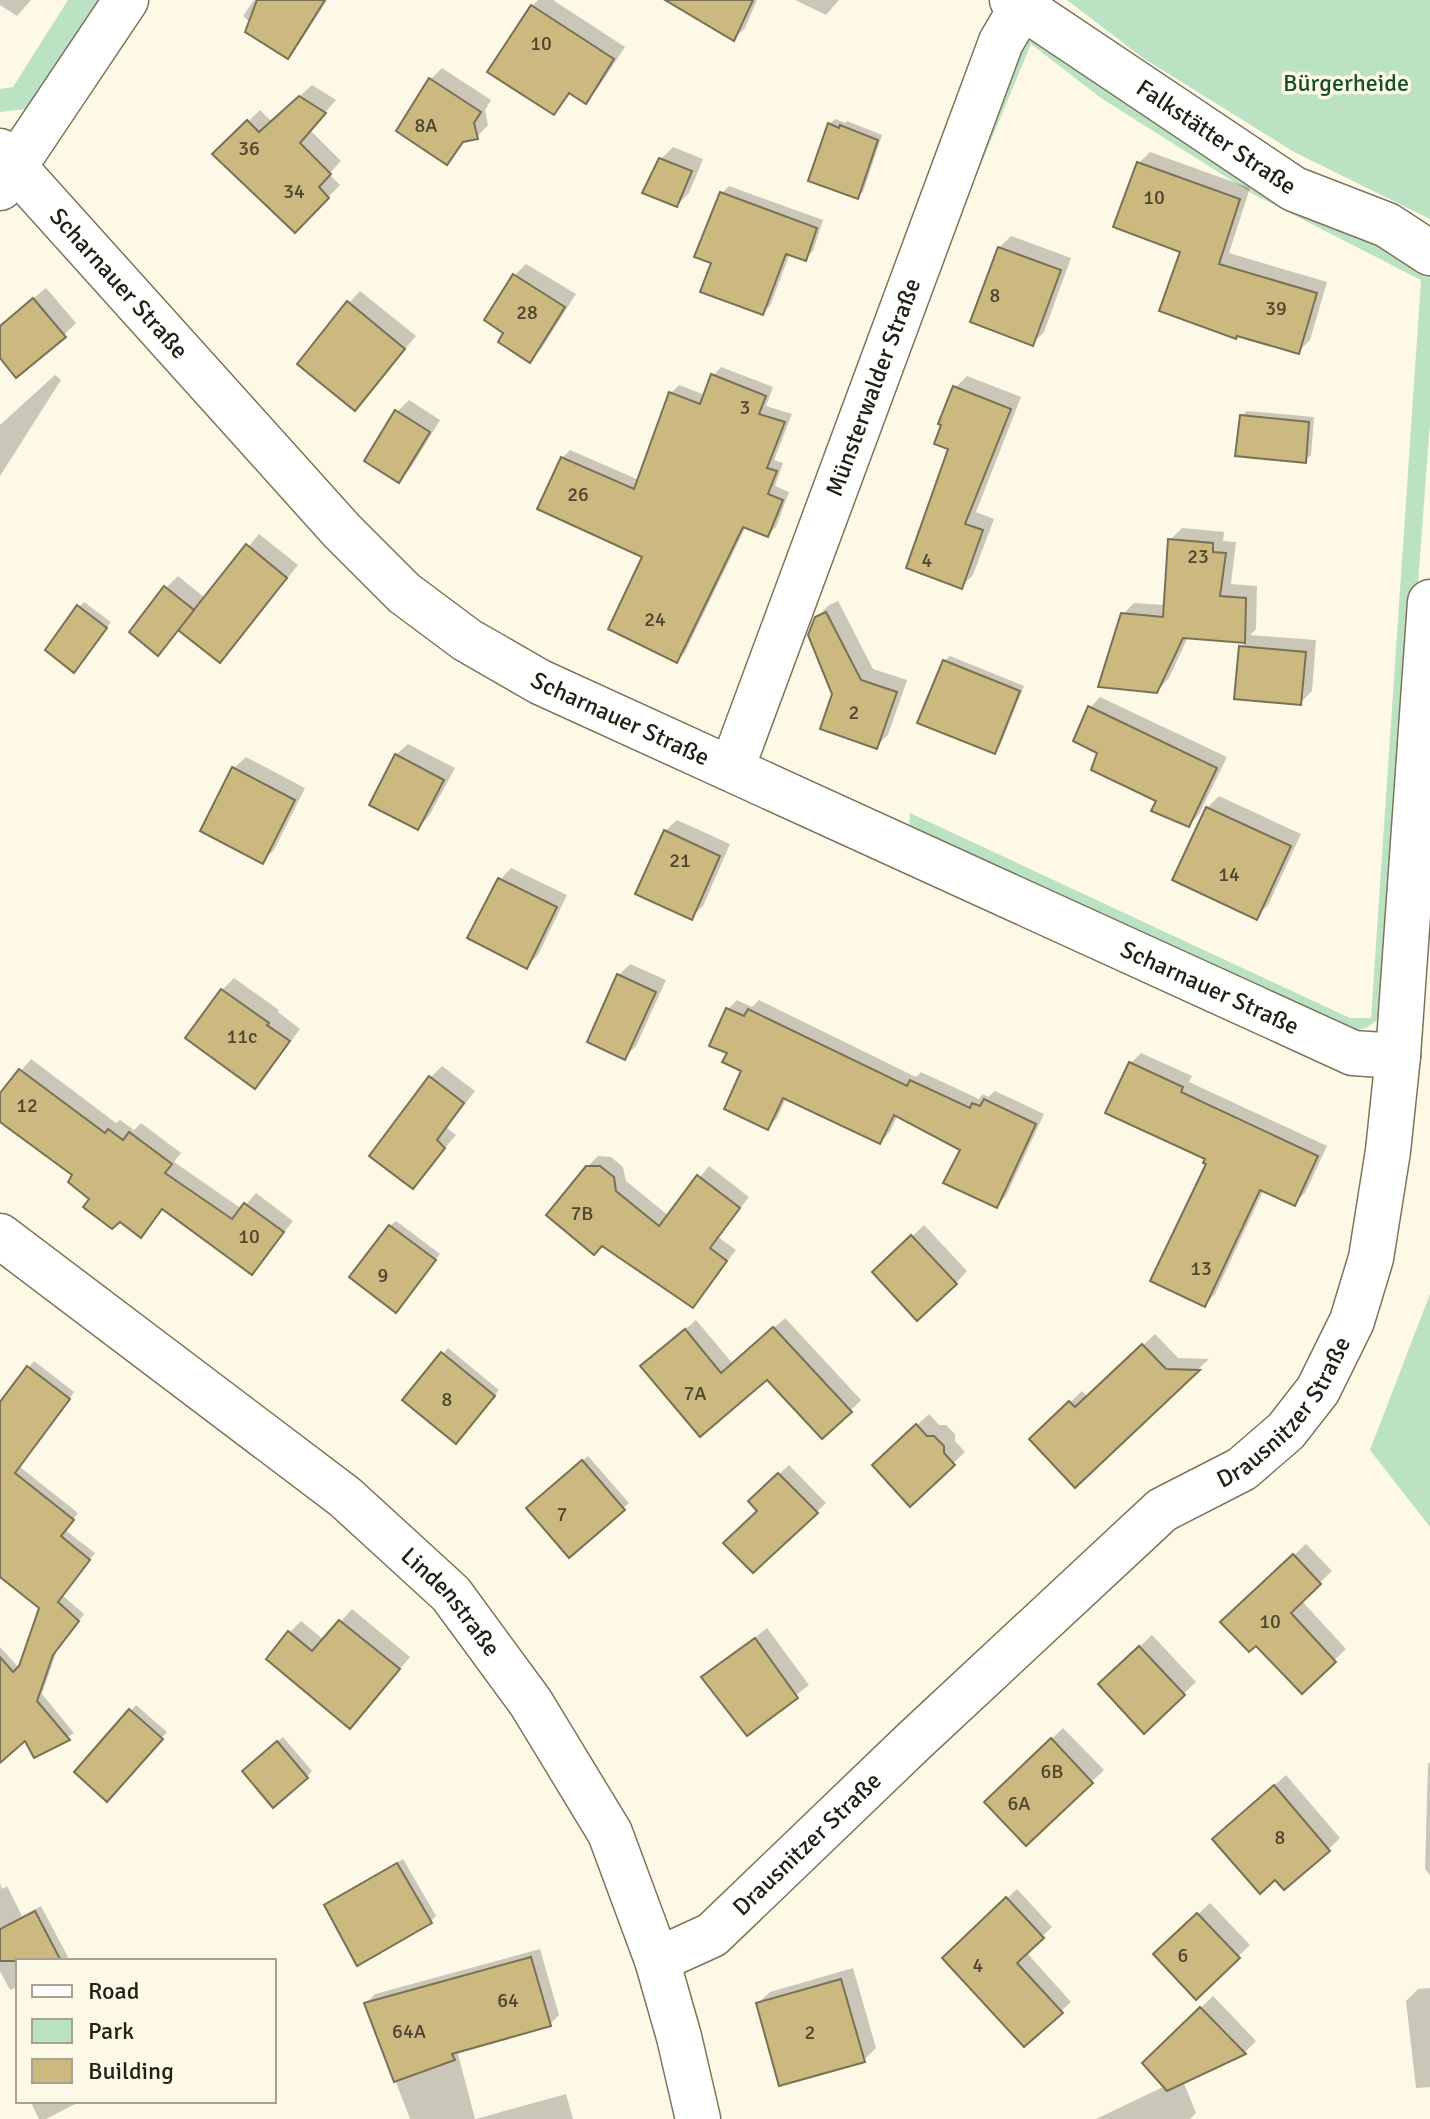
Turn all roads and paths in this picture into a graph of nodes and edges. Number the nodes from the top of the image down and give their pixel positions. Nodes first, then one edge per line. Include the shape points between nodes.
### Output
1 (126, 0) edge
2 (1016, 4) edge
3 (5, 169) edge
4 (1430, 253) edge
5 (1430, 602) edge
6 (732, 768) junction
7 (1398, 1056) junction
8 (2, 1242) edge
9 (657, 1960) junction
10 (698, 2119) edge

1 - 3 street
2 - 4 street, Falkstätter Straße via 1294,189 1387,225
2 - 6 street, Münsterwalder Straße
3 - 6 street, Scharnauer Straße via 404,593 467,640 540,682
5 - 7 street, Drausnitzer Straße
6 - 7 street, Scharnauer Straße via 1353,1053
7 - 9 street, Drausnitzer Straße via 1371,1258 1352,1321 1318,1390 1286,1431 1242,1469 1162,1510 712,1935
8 - 9 street, Lindenstraße via 345,1497 451,1594 531,1703 610,1833
9 - 10 street, Lindenstraße

